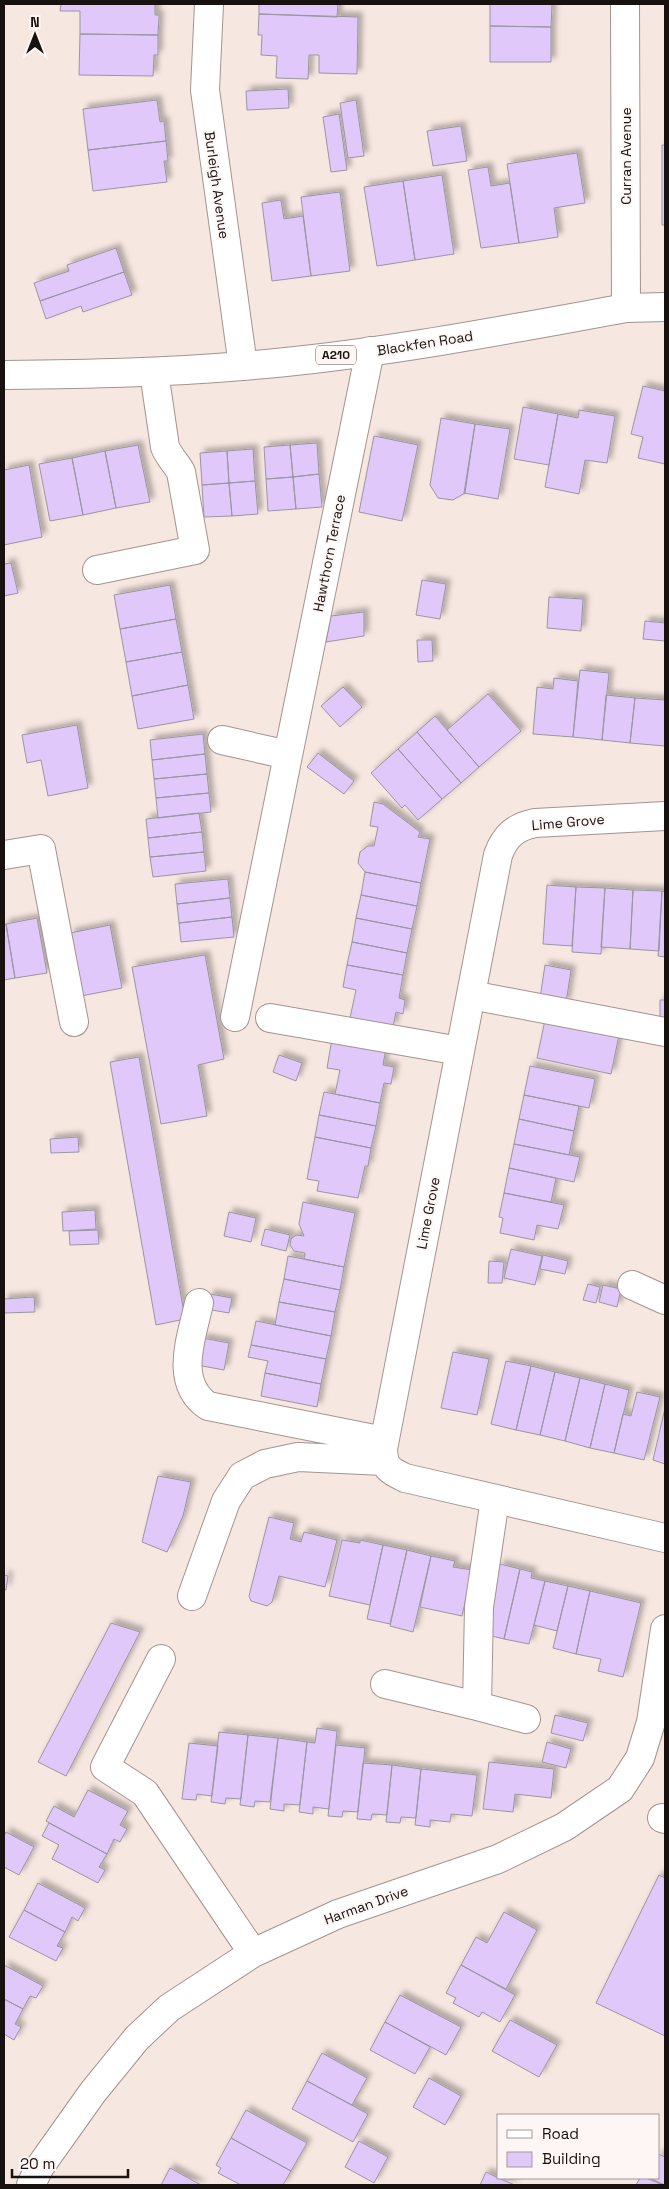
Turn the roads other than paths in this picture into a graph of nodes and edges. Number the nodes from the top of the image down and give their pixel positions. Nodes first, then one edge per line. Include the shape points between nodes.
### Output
1 (209, 4) edge
2 (625, 4) edge
3 (665, 307) edge
4 (626, 308) junction
5 (370, 352) junction
6 (243, 366) junction
7 (154, 372) junction
8 (4, 375) edge
9 (97, 570) dead end
10 (222, 740) dead end
11 (288, 755) junction
12 (665, 816) edge
13 (4, 855) edge
14 (471, 995) junction
15 (235, 1017) dead end
16 (270, 1018) dead end
17 (74, 1022) dead end
18 (665, 1032) edge
19 (460, 1051) junction
20 (632, 1285) dead end
21 (665, 1300) edge
22 (199, 1303) dead end
23 (384, 1451) junction
24 (495, 1499) junction
25 (665, 1538) edge
26 (192, 1596) dead end
27 (665, 1629) edge
28 (161, 1659) dead end
29 (384, 1684) dead end
30 (478, 1706) junction
31 (526, 1718) dead end
32 (655, 1745) edge
33 (253, 1953) junction
34 (31, 2185) edge

1 - 6 street, Burleigh Avenue via 205,90
2 - 4 street, Curran Avenue
3 - 4 street, Blackfen Road / A210
4 - 5 street, Blackfen Road / A210
5 - 6 street, Blackfen Road / A210
5 - 11 street, Hawthorn Terrace
6 - 7 street, Blackfen Road / A210
7 - 8 street, Blackfen Road / A210
7 - 9 street via 165,447 181,472 195,550
10 - 11 street
11 - 15 street, Hawthorn Terrace
12 - 14 street, Lime Grove via 534,823 511,832 502,842 498,855
13 - 17 street via 41,849
14 - 18 street
14 - 19 street, Lime Grove
16 - 19 street
19 - 23 street, Lime Grove
20 - 21 street
22 - 23 street via 186,1363 198,1399 208,1406
23 - 24 street via 389,1469 405,1478
23 - 26 street via 298,1457 265,1464 242,1476 226,1501
24 - 25 street
24 - 30 street via 480,1606
27 - 32 street, Harman Drive via 651,1722
28 - 33 street via 106,1767 145,1792
29 - 30 street
30 - 31 street
32 - 33 street, Harman Drive via 640,1758 620,1789 564,1827 498,1859 338,1914
33 - 34 street, Harman Drive via 169,2008 137,2038 90,2095 39,2168

